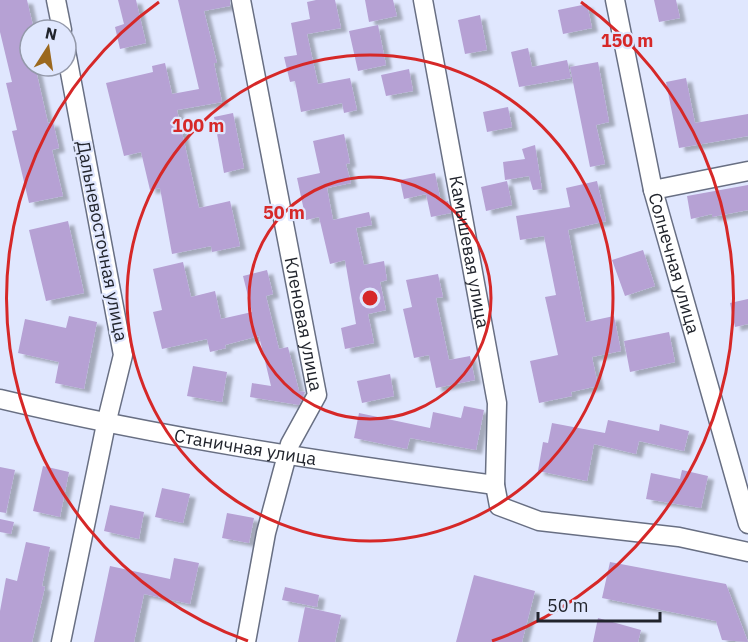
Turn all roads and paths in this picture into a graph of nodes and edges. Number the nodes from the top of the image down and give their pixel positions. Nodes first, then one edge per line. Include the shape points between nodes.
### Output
1 (57, 0) edge
2 (241, 0) edge
3 (423, 0) edge
4 (615, 0) edge
5 (60, 18) edge
6 (71, 78) edge
7 (748, 171) edge
8 (660, 189) junction
9 (0, 399) edge
10 (106, 424) junction
11 (287, 457) junction
12 (495, 485) junction
13 (748, 524) edge
14 (748, 552) edge
15 (61, 642) edge
16 (246, 642) edge

1 - 5 street
2 - 11 street, Кленовая улица via 317,395
3 - 12 street, Камышевая улица via 497,403
4 - 8 street, Солнечная улица
6 - 10 street, Дальневосточная улица via 123,355
7 - 8 street
8 - 13 street, Солнечная улица
9 - 10 street, Станичная улица
10 - 11 street, Станичная улица
10 - 15 street, Дальневосточная улица
11 - 12 street, Станичная улица
11 - 16 street, Кленовая улица via 266,533
12 - 14 street, Камышевая улица via 499,506 539,520 679,537

